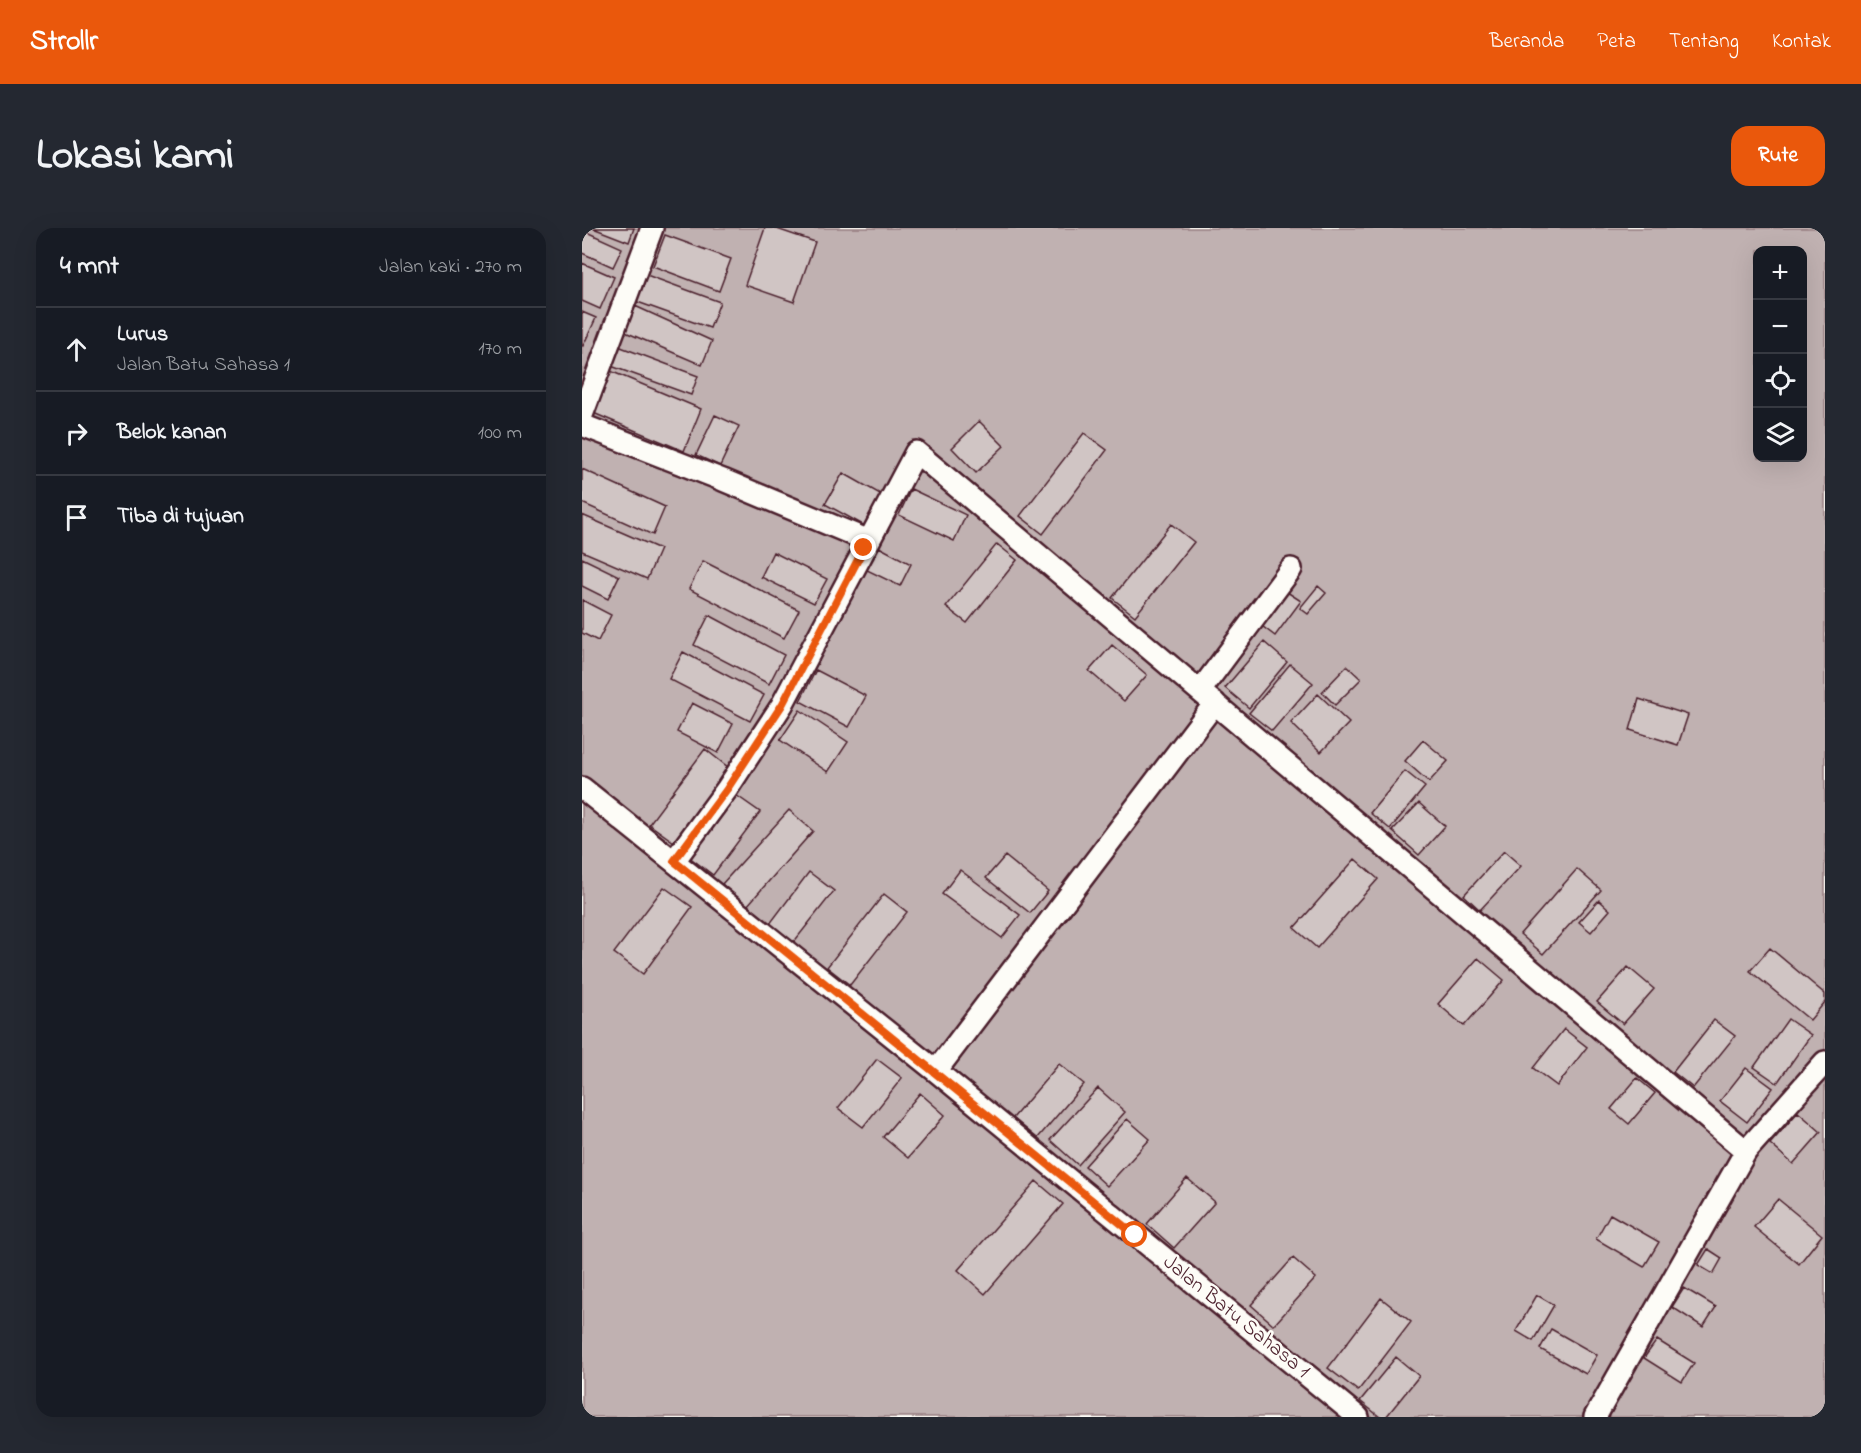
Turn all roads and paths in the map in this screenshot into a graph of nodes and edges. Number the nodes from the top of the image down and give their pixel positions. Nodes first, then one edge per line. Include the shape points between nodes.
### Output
1 (652, 228) edge
2 (582, 414) edge
3 (582, 425) edge
4 (868, 541) junction
5 (1291, 569) dead end
6 (1208, 697) junction
7 (582, 788) edge
8 (674, 861) junction
9 (1825, 1062) edge
10 (936, 1071) junction
11 (1746, 1151) junction
12 (1358, 1417) edge
13 (1595, 1417) edge

1 - 2 street
3 - 4 street
4 - 6 street via 916,452
4 - 8 street via 782,705
5 - 6 street
6 - 10 street
6 - 11 street
7 - 8 street, Jalan Batu Sahasa 1
8 - 10 street, Jalan Batu Sahasa 1
9 - 11 street
10 - 12 street, Jalan Batu Sahasa 1
11 - 13 street

